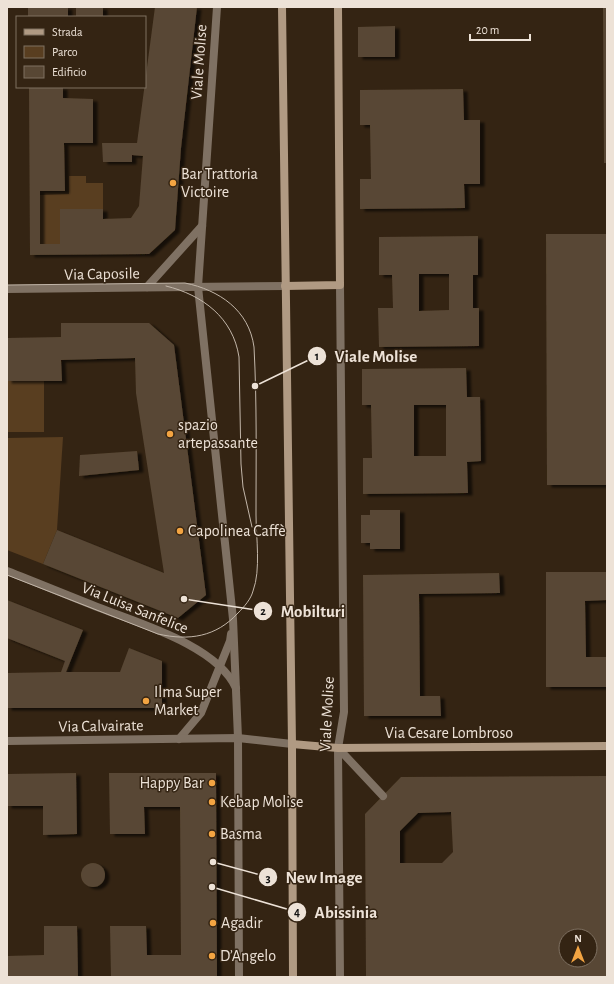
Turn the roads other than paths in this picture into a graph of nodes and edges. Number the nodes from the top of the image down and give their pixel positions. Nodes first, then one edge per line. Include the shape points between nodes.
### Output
1 (217, 7) edge
2 (282, 7) edge
3 (338, 7) edge
4 (202, 225) junction
5 (340, 285) junction
6 (285, 286) junction
7 (147, 287) junction
8 (198, 287) junction
9 (7, 289) edge
10 (7, 571) edge
11 (233, 619) junction
12 (220, 667) junction
13 (237, 691) junction
14 (238, 738) junction
15 (179, 739) junction
16 (7, 741) edge
17 (292, 744) junction
18 (607, 746) edge
19 (338, 748) junction
20 (383, 796) dead end
21 (239, 977) edge
22 (293, 977) edge
23 (340, 977) edge

1 - 4 street, Viale Molise
2 - 6 main road, Viale Molise
3 - 5 main road, Viale Molise
4 - 7 street
4 - 8 street, Viale Molise
5 - 6 main road
5 - 19 street, Viale Molise via 344,712
6 - 8 street
6 - 17 main road, Viale Molise
7 - 8 street, Via Caposile
7 - 9 street, Via Caposile
8 - 11 street, Viale Molise
10 - 12 street, Via Luisa Sanfelice via 177,638
11 - 12 street, Viale Molise via 230,641
11 - 13 street, Viale Molise
12 - 13 street, Via Luisa Sanfelice via 232,679
12 - 15 street, Viale Molise via 201,713
13 - 14 street, Viale Molise
14 - 15 street, Via Calvairate
14 - 17 street, Via Calvairate
14 - 21 street, Viale Molise
15 - 16 street, Via Calvairate
17 - 19 main road, Via Cesare Lombroso
17 - 22 main road, Viale Molise
18 - 19 main road, Via Cesare Lombroso
19 - 20 street
19 - 23 street, Viale Molise

